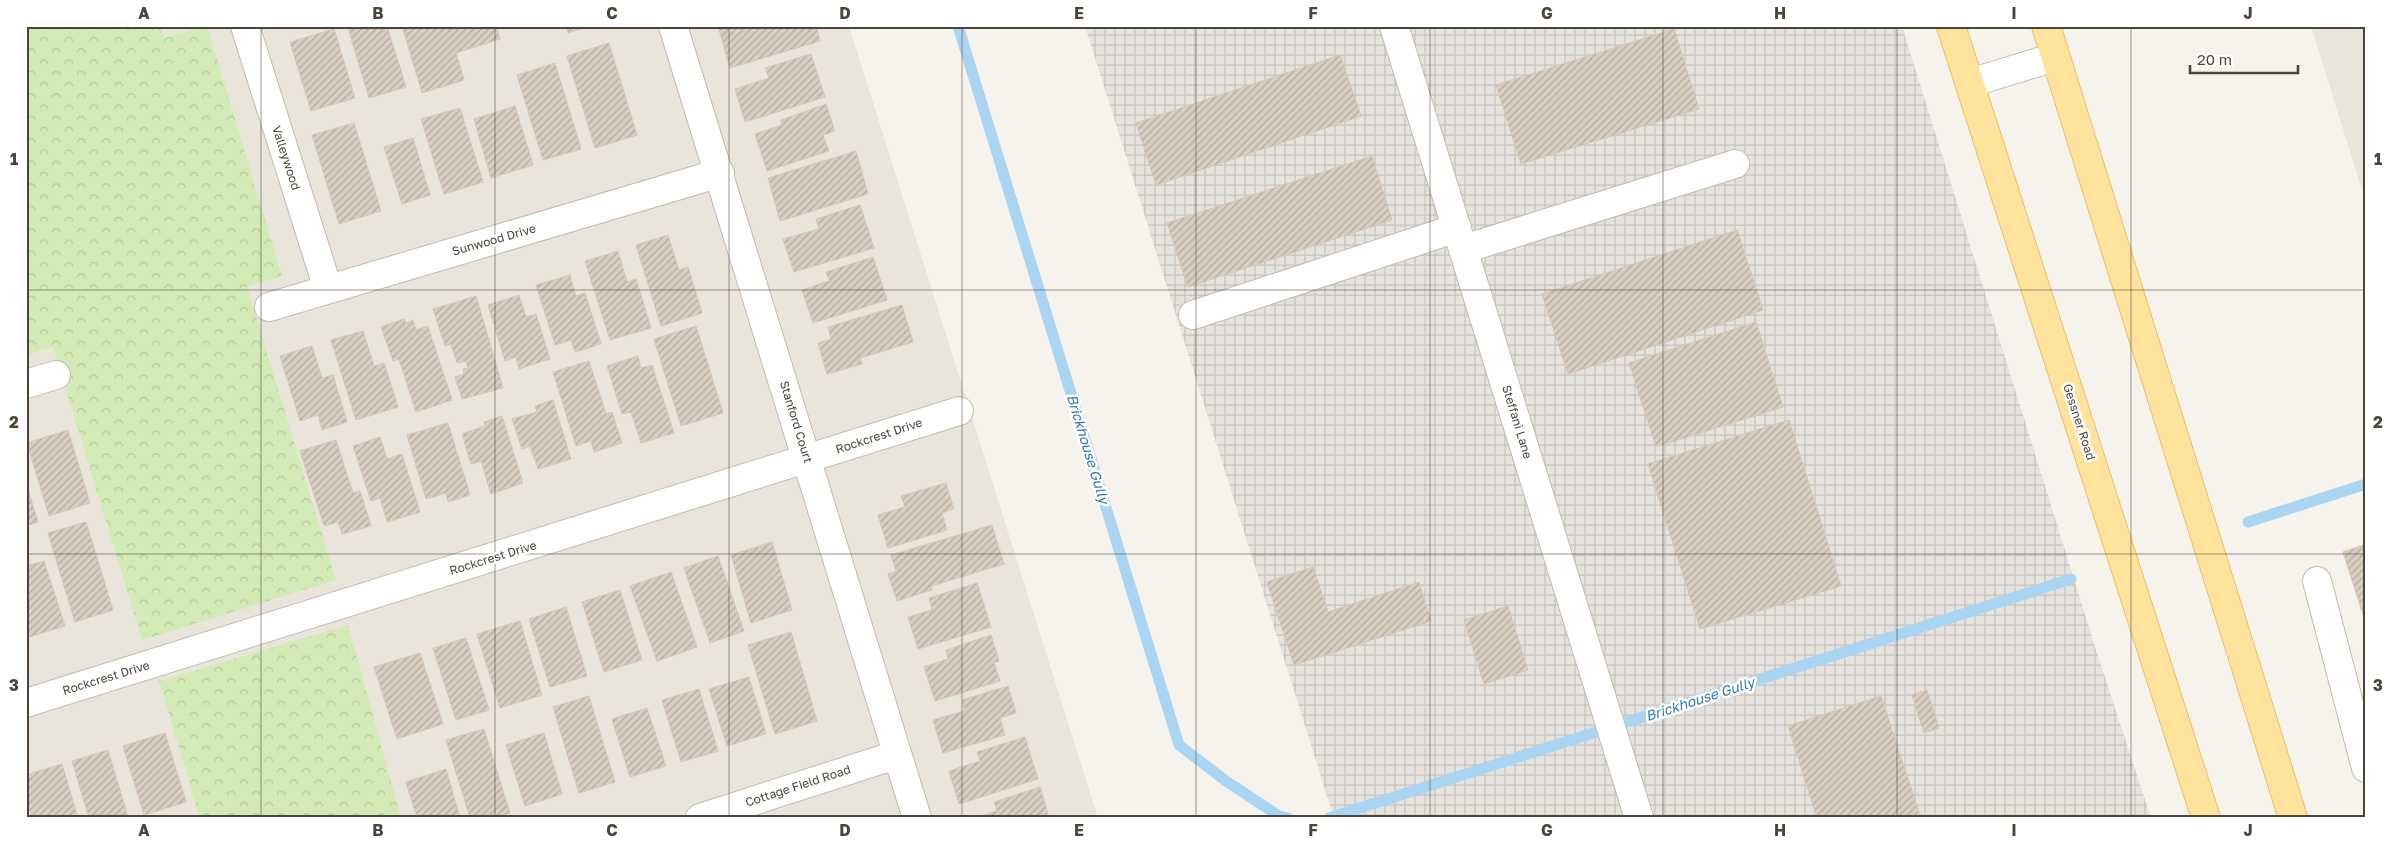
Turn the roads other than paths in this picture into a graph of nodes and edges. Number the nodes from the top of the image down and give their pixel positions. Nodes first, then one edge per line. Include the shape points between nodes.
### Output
1 (245, 26) edge
2 (673, 26) edge
3 (1394, 26) edge
4 (1951, 26) edge
5 (2046, 26) edge
6 (2055, 56) junction
7 (1970, 83) junction
8 (1735, 164) dead end
9 (720, 173) junction
10 (1460, 238) junction
11 (328, 289) junction
12 (269, 307) dead end
13 (1193, 315) dead end
14 (56, 375) dead end
15 (26, 384) edge
16 (959, 411) dead end
17 (807, 459) junction
18 (2317, 581) dead end
19 (26, 703) edge
20 (896, 755) junction
21 (2366, 768) edge
22 (700, 818) edge
23 (916, 818) edge
24 (1639, 818) edge
25 (2206, 818) edge
26 (2293, 818) edge

1 - 11 street, Valleywood
2 - 9 street, Stanford Court
3 - 10 street, Steffani Lane
4 - 7 main road, Gessner Road
5 - 6 main road
6 - 7 street
6 - 26 main road
7 - 25 main road, Gessner Road
8 - 10 street
9 - 11 street, Sunwood Drive
9 - 17 street, Stanford Court
10 - 13 street
10 - 24 street, Steffani Lane
11 - 12 street, Sunwood Drive
14 - 15 street
16 - 17 street, Rockcrest Drive
17 - 19 street, Rockcrest Drive
17 - 20 street, Stanford Court
18 - 21 street
20 - 22 street, Cottage Field Road
20 - 23 street, Stanford Court

